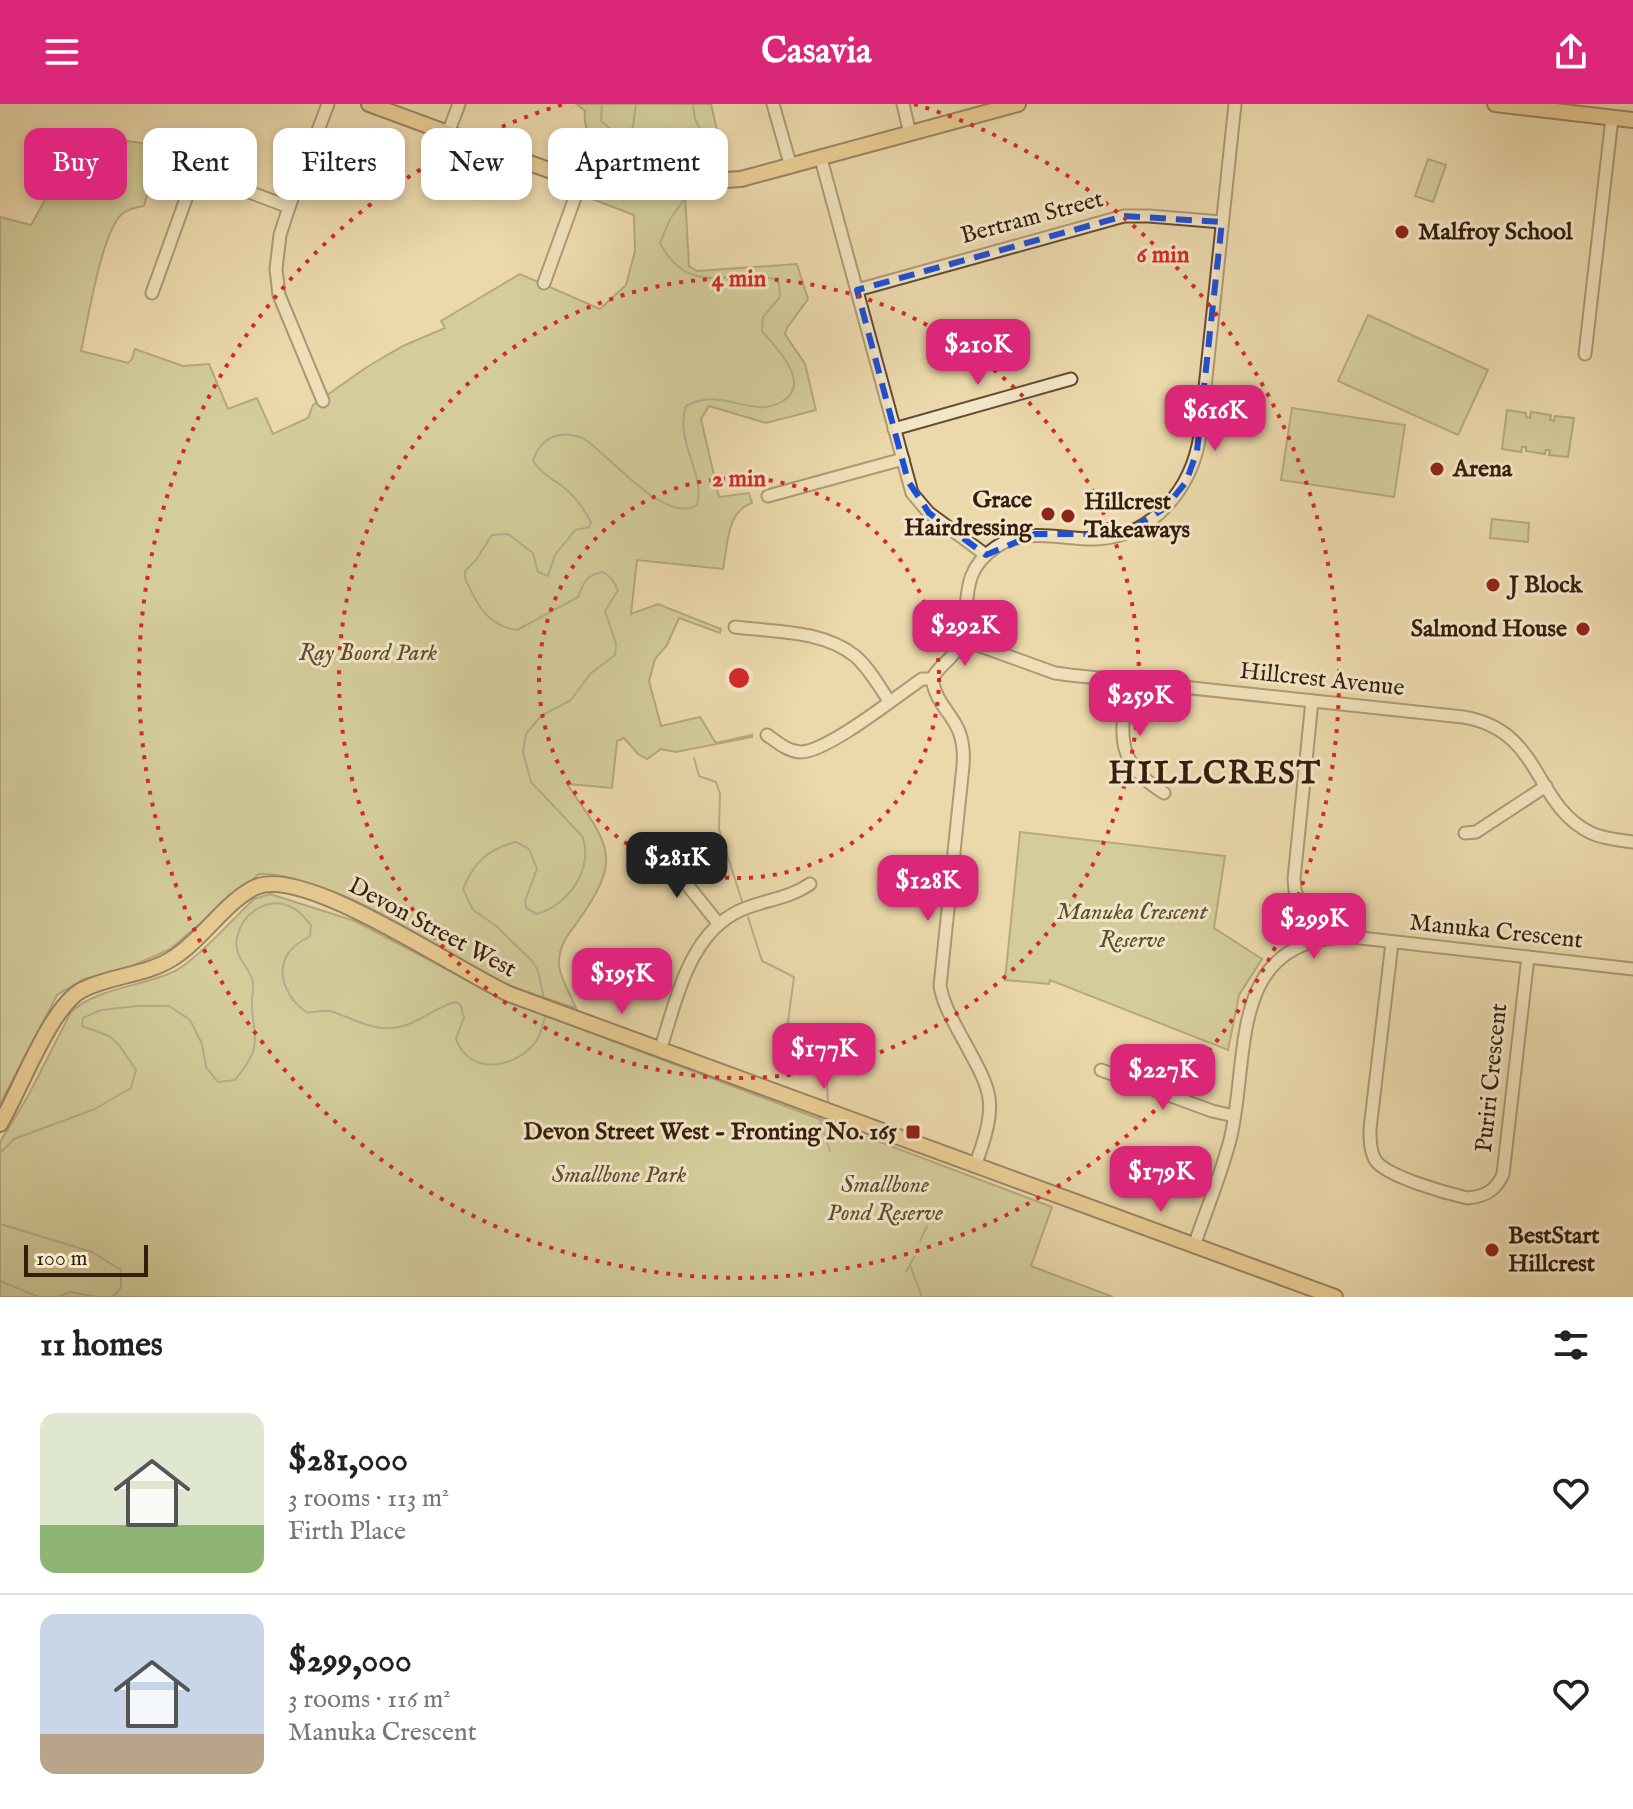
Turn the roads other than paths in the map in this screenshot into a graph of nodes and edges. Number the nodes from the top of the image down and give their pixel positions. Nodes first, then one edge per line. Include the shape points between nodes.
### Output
1 (328, 104) edge
2 (369, 104) edge
3 (459, 104) edge
4 (773, 104) edge
5 (903, 104) edge
6 (1018, 104) edge
7 (1235, 104) edge
8 (1495, 104) edge
9 (1612, 118) junction
10 (1633, 120) edge
11 (434, 128) edge
12 (450, 128) edge
13 (910, 134) junction
14 (821, 159) junction
15 (791, 167) junction
16 (728, 180) edge
17 (257, 195) edge
18 (186, 200) edge
19 (574, 200) edge
20 (289, 207) junction
21 (1222, 222) junction
22 (544, 283) dead end
23 (857, 290) junction
24 (152, 293) dead end
25 (1585, 354) dead end
26 (1071, 379) dead end
27 (323, 401) dead end
28 (894, 429) junction
29 (903, 459) junction
30 (768, 496) dead end
31 (986, 555) junction
32 (735, 627) dead end
33 (961, 639) junction
34 (932, 679) junction
35 (1128, 681) junction
36 (889, 701) junction
37 (1312, 701) junction
38 (767, 735) dead end
39 (1546, 786) junction
40 (1164, 793) dead end
41 (1465, 833) dead end
42 (1633, 842) edge
43 (664, 856) dead end
44 (810, 884) dead end
45 (718, 923) junction
46 (1313, 942) junction
47 (1392, 943) junction
48 (1528, 957) junction
49 (1633, 969) edge
50 (660, 1050) junction
51 (1101, 1070) dead end
52 (1234, 1116) junction
53 (0, 1124) edge
54 (975, 1166) junction
55 (1194, 1246) junction
56 (1316, 1294) edge
57 (1335, 1297) edge

1 - 20 street
2 - 11 main road
3 - 12 street
4 - 15 street
5 - 13 street
6 - 13 main road
7 - 21 street
8 - 9 main road
9 - 10 main road
9 - 25 street
13 - 14 main road
14 - 15 main road
14 - 23 street
15 - 16 main road
17 - 20 street
18 - 24 street
19 - 22 street
20 - 27 street via 277,252 279,295
21 - 23 street, Bertram Street via 1124,216
21 - 31 street via 1197,451 1177,496 1124,534 1095,539 1035,534 1003,543
23 - 28 street
26 - 28 street
28 - 29 street
29 - 30 street
29 - 31 street via 919,502
31 - 33 street via 968,587
32 - 36 street via 812,637 842,647 864,666
33 - 34 street
33 - 35 street, Hillcrest Avenue via 1055,673
34 - 36 street via 922,679
34 - 54 street via 963,741 940,986 990,1096 990,1124
35 - 37 street, Hillcrest Avenue
35 - 40 street via 1122,732 1127,756 1141,778
36 - 38 street via 810,751 790,750
37 - 39 street, Hillcrest Avenue via 1490,723 1523,749
37 - 46 street via 1294,879
39 - 41 street via 1476,832
39 - 42 street, Hillcrest Avenue via 1579,826
43 - 45 street
44 - 45 street
45 - 50 street via 691,961
46 - 47 street, Manuka Crescent via 1352,937
46 - 52 street, Manuka Crescent via 1279,961 1251,1002
47 - 48 street, Manuka Crescent
47 - 48 street, Puriri Crescent via 1370,1129 1372,1151 1390,1172 1467,1198 1494,1189 1503,1174
48 - 49 street, Manuka Crescent
50 - 53 main road, Devon Street West via 470,975 356,909 288,886 263,884 166,963 93,986 69,1000
50 - 54 main road, Devon Street West
51 - 52 street
52 - 55 street, Manuka Crescent
54 - 55 main road, Devon Street West
55 - 56 main road, Devon Street West
56 - 57 main road, Devon Street West

